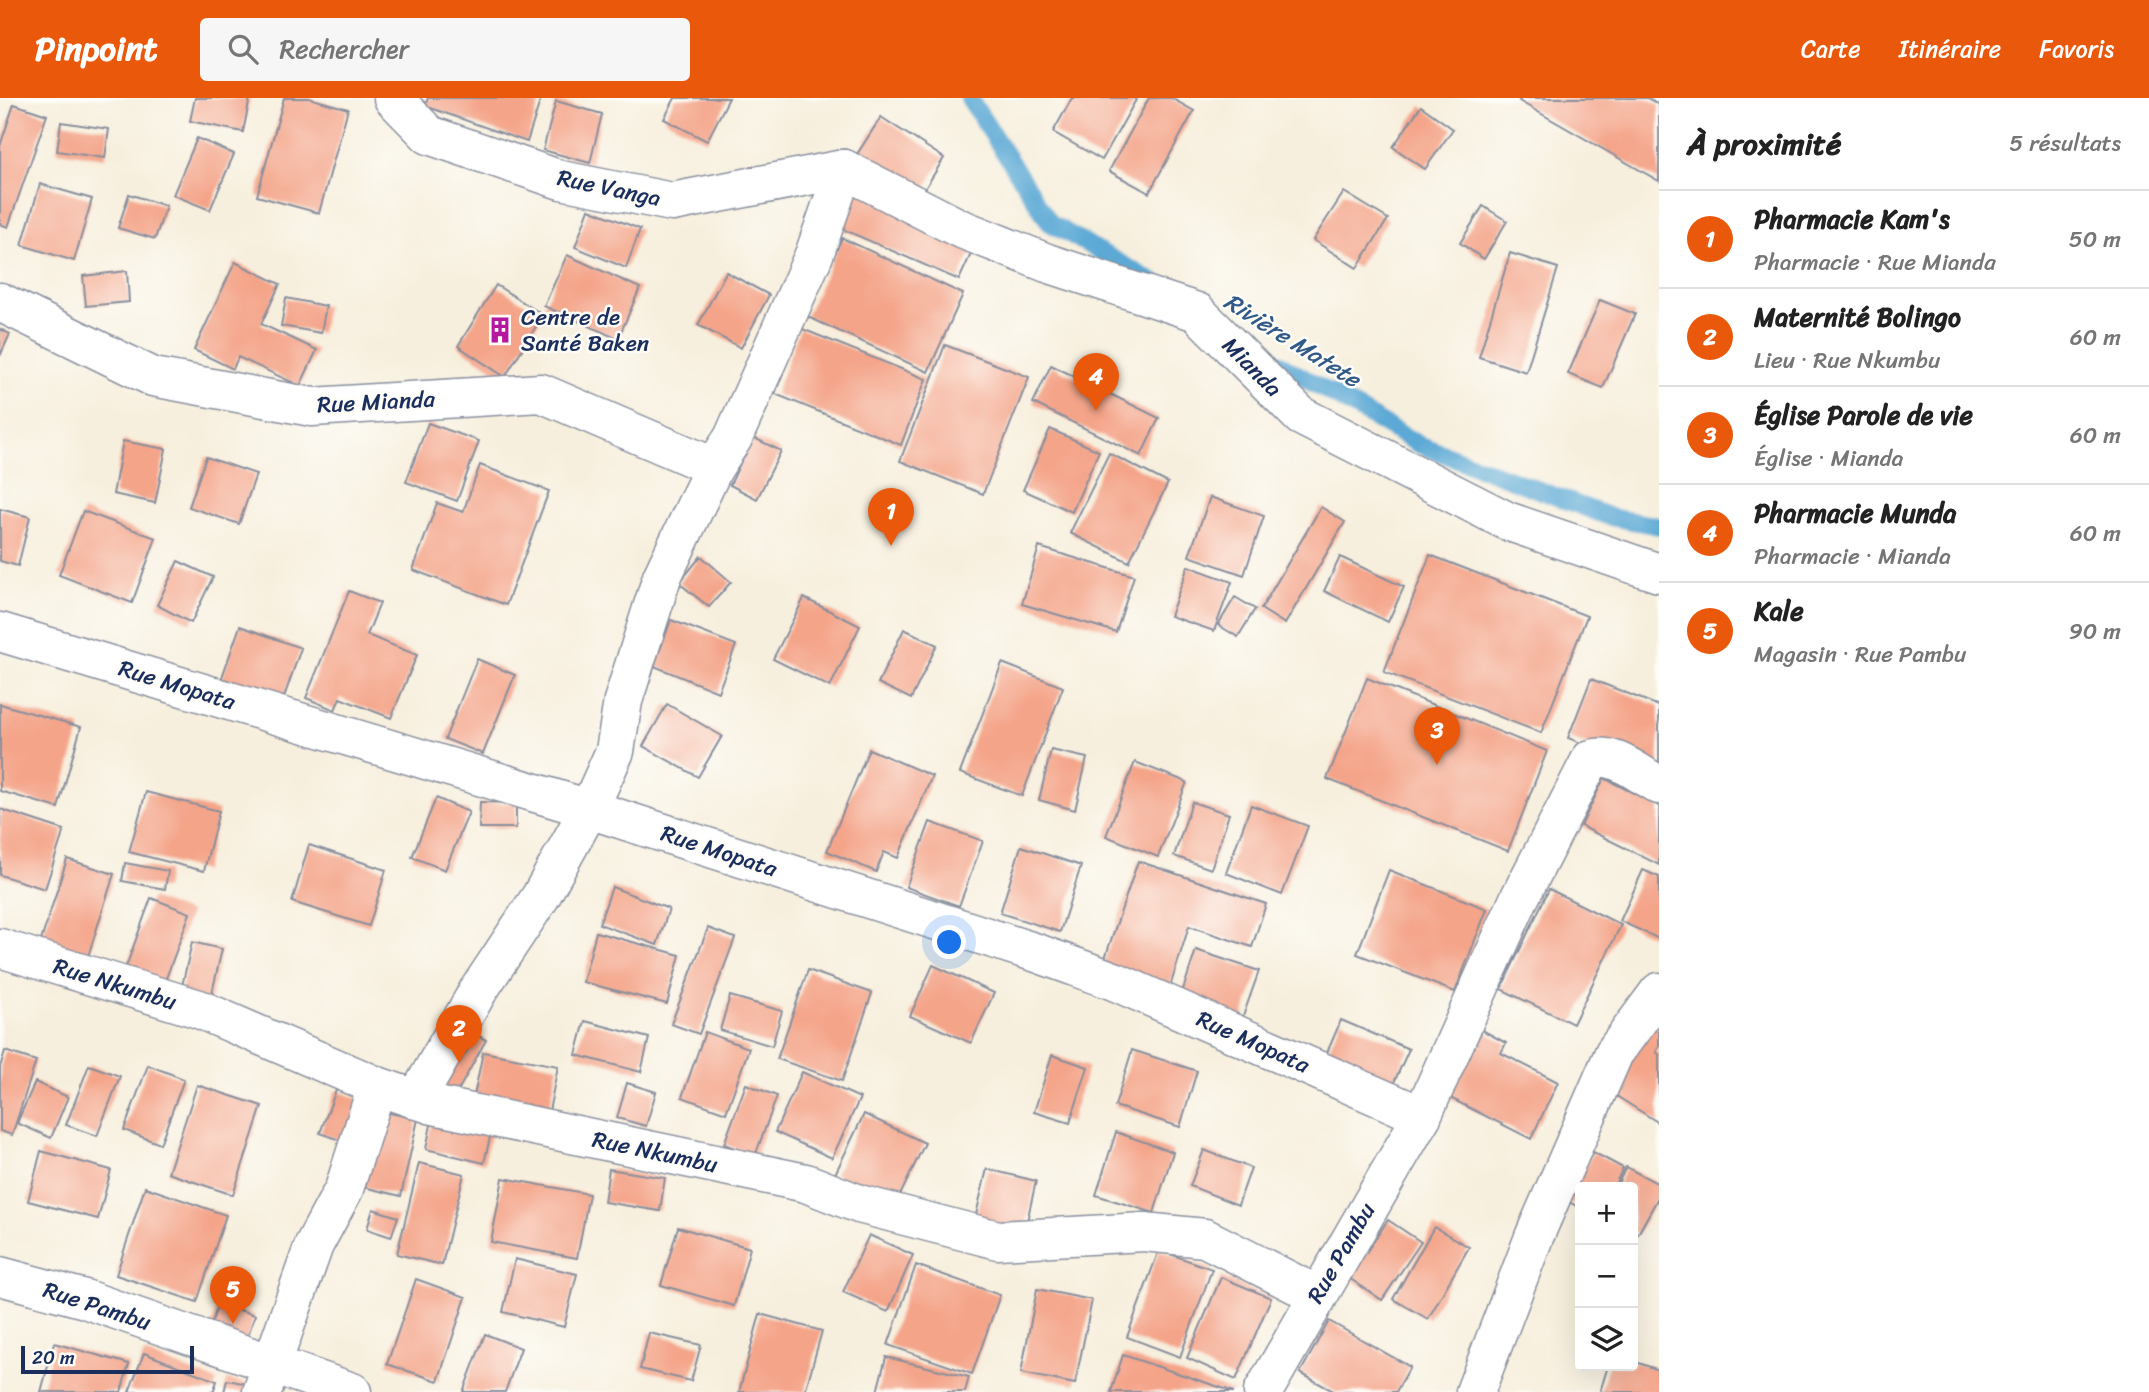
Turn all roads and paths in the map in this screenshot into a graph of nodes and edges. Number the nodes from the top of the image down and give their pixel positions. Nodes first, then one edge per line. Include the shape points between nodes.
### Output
1 (393, 98) edge
2 (844, 169) junction
3 (0, 302) edge
4 (714, 467) junction
5 (1659, 573) edge
6 (0, 632) edge
7 (1659, 785) edge
8 (589, 809) junction
9 (0, 948) edge
10 (1659, 992) edge
11 (377, 1086) junction
12 (416, 1100) junction
13 (1422, 1116) junction
14 (0, 1276) edge
15 (1317, 1295) junction
16 (266, 1378) edge
17 (352, 1392) edge
18 (1263, 1392) edge
19 (1475, 1392) edge

1 - 2 street, Rue Vanga via 429,135 561,180 671,202
2 - 4 street via 814,255 733,438
2 - 5 street, Mianda via 959,228 1047,263 1197,312 1301,416 1507,521
3 - 4 street, Rue Mianda via 153,377 312,407 541,393
4 - 8 street via 662,577 623,701 615,751
6 - 8 street, Rue Mopata
7 - 13 street, Rue Pambu via 1612,759 1601,755 1591,759 1519,899
8 - 12 street
8 - 13 street, Rue Mopata via 1114,981
9 - 11 street, Rue Nkumbu via 199,1009
10 - 19 street via 1614,1053 1534,1237
11 - 12 street, Rue Nkumbu
11 - 16 street via 344,1189 314,1245
12 - 15 street, Rue Nkumbu via 806,1183 859,1204 998,1240 1144,1232 1205,1238
13 - 15 street, Rue Pambu
14 - 16 street, Rue Pambu via 85,1299
15 - 18 street, Rue Pambu
16 - 17 street, Rue Pambu

